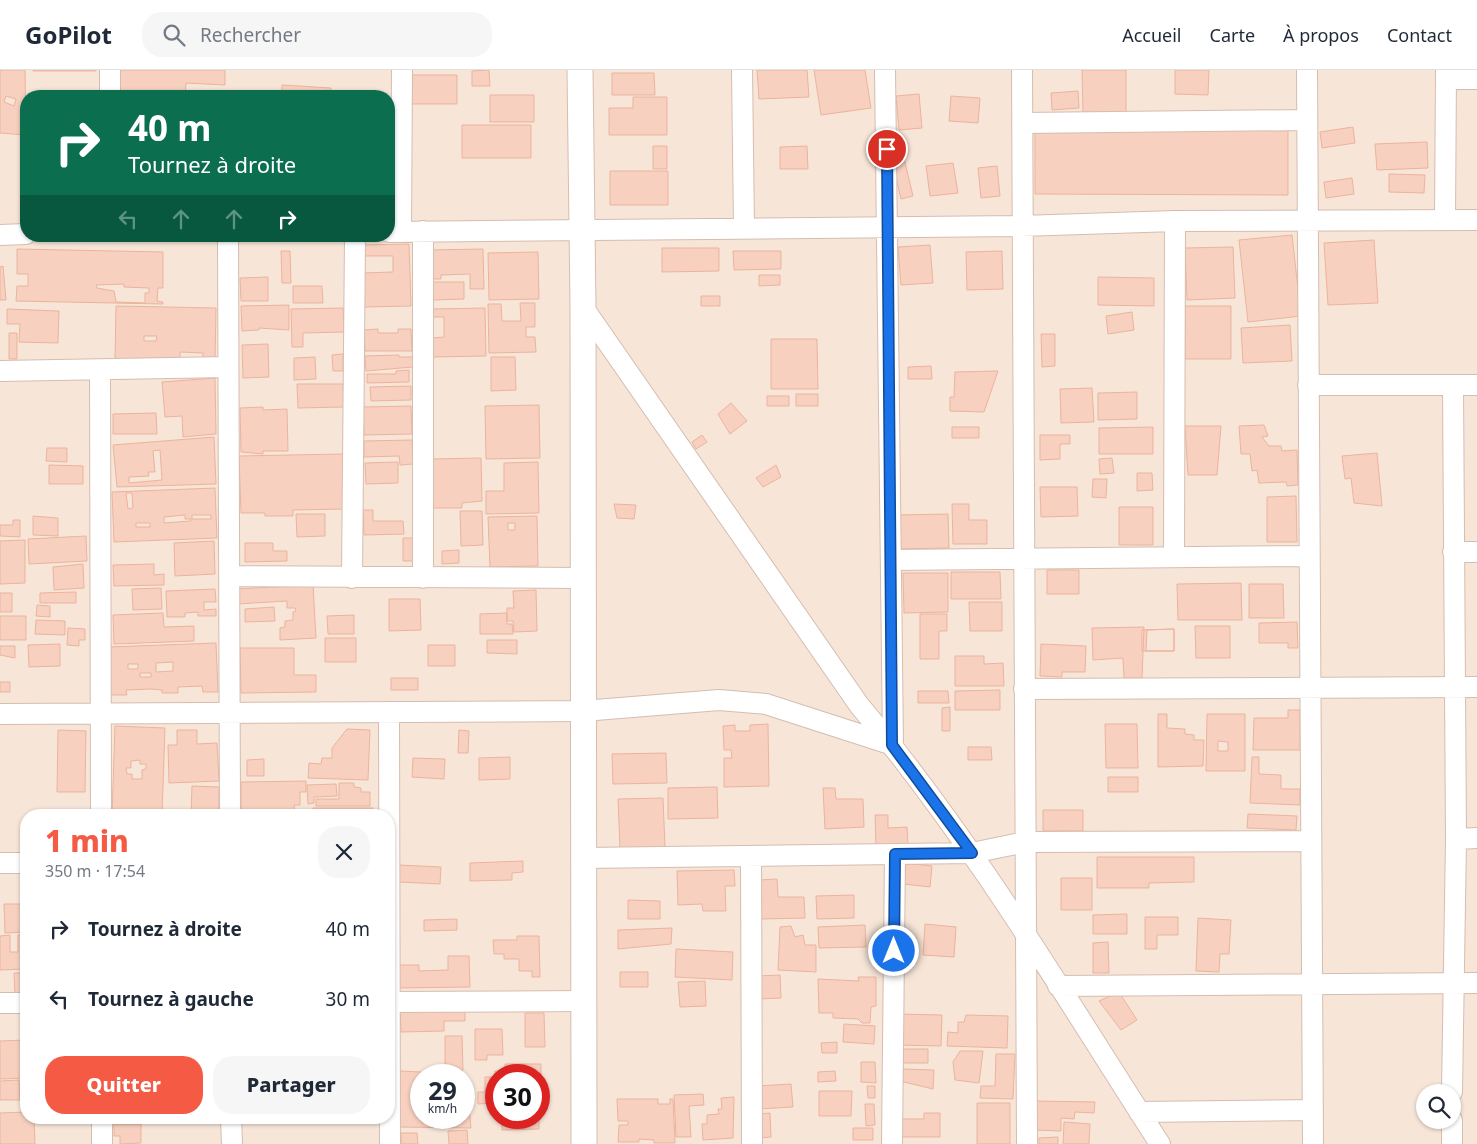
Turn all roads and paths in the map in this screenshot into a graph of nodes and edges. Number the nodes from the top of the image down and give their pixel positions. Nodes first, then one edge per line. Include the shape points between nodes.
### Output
1 (110, 70) edge
2 (402, 70) edge
3 (580, 70) edge
4 (742, 70) edge
5 (885, 70) edge
6 (1022, 70) edge
7 (1307, 70) edge
8 (1446, 74) edge
9 (1477, 79) edge
10 (110, 90) edge
11 (1307, 120) junction
12 (1022, 123) junction
13 (395, 126) edge
14 (1309, 220) junction
15 (1445, 220) junction
16 (1477, 220) edge
17 (1176, 221) junction
18 (1021, 226) junction
19 (744, 228) junction
20 (888, 228) junction
21 (581, 230) junction
22 (423, 231) junction
23 (395, 232) edge
24 (0, 234) edge
25 (20, 234) edge
26 (228, 242) edge
27 (354, 242) edge
28 (583, 307) junction
29 (228, 367) junction
30 (0, 371) edge
31 (100, 371) junction
32 (1308, 385) junction
33 (1453, 385) junction
34 (1477, 385) edge
35 (1453, 552) junction
36 (1477, 552) edge
37 (1310, 556) junction
38 (1174, 557) junction
39 (1023, 559) junction
40 (891, 560) junction
41 (229, 576) junction
42 (352, 578) junction
43 (423, 578) junction
44 (582, 578) junction
45 (1310, 688) junction
46 (1453, 688) junction
47 (1477, 688) edge
48 (1024, 689) junction
49 (230, 711) junction
50 (583, 711) junction
51 (389, 712) junction
52 (0, 714) edge
53 (101, 714) junction
54 (892, 745) junction
55 (101, 809) edge
56 (230, 809) edge
57 (389, 809) edge
58 (1456, 838) junction
59 (1477, 838) edge
60 (1025, 842) junction
61 (1311, 842) junction
62 (972, 853) junction
63 (895, 854) junction
64 (751, 856) junction
65 (583, 858) junction
66 (0, 863) edge
67 (20, 863) edge
68 (1026, 934) junction
69 (1453, 983) junction
70 (1477, 983) edge
71 (1312, 985) junction
72 (1058, 986) junction
73 (584, 1001) junction
74 (395, 1002) edge
75 (0, 1003) edge
76 (20, 1004) edge
77 (1452, 1084) edge
78 (1313, 1110) junction
79 (1139, 1112) junction
80 (102, 1124) edge
81 (232, 1124) edge
82 (390, 1124) edge
83 (1452, 1129) edge
84 (102, 1144) edge
85 (232, 1144) edge
86 (390, 1144) edge
87 (584, 1144) edge
88 (752, 1144) edge
89 (892, 1144) edge
90 (1027, 1144) edge
91 (1160, 1144) edge
92 (1313, 1144) edge
93 (1452, 1144) edge

1 - 10 street
2 - 13 street
3 - 21 street
4 - 19 street
5 - 20 street
6 - 12 street
7 - 11 street
8 - 9 street
8 - 15 street
11 - 12 street
11 - 14 street
12 - 18 street
13 - 23 street
14 - 15 street
14 - 17 street
14 - 32 street
15 - 16 street
17 - 18 street
17 - 38 street
18 - 20 street
18 - 39 street
19 - 20 street
19 - 21 street
20 - 40 street
21 - 22 street
21 - 28 street
22 - 23 street
22 - 43 street
24 - 25 street
26 - 29 street
27 - 42 street
28 - 44 street
28 - 54 street via 859,705
29 - 31 street
29 - 41 street
30 - 31 street
31 - 53 street
32 - 33 street
32 - 37 street
33 - 34 street
33 - 35 street
35 - 36 street
35 - 46 street
37 - 38 street
37 - 45 street
38 - 39 street
39 - 40 street
39 - 48 street
40 - 54 street
41 - 42 street
41 - 49 street
42 - 43 street
43 - 44 street
44 - 50 street
45 - 46 street
45 - 48 street
45 - 61 street
46 - 47 street
46 - 58 street
48 - 60 street
49 - 51 street
49 - 53 street
49 - 56 street
50 - 51 street
50 - 54 street via 719,700 766,704
50 - 65 street
51 - 57 street
52 - 53 street
53 - 55 street
54 - 62 street
58 - 59 street
58 - 69 street
60 - 61 street
60 - 62 street
60 - 68 street
61 - 71 street
62 - 63 street
62 - 68 street
63 - 64 street
63 - 89 street
64 - 65 street
64 - 88 street
65 - 73 street
66 - 67 street
68 - 72 street
68 - 90 street
69 - 70 street
69 - 71 street
69 - 77 street
71 - 72 street
71 - 78 street
72 - 79 street
73 - 74 street
73 - 87 street
75 - 76 street
78 - 79 street
78 - 92 street
79 - 91 street
80 - 84 street
81 - 85 street
82 - 86 street
83 - 93 street

